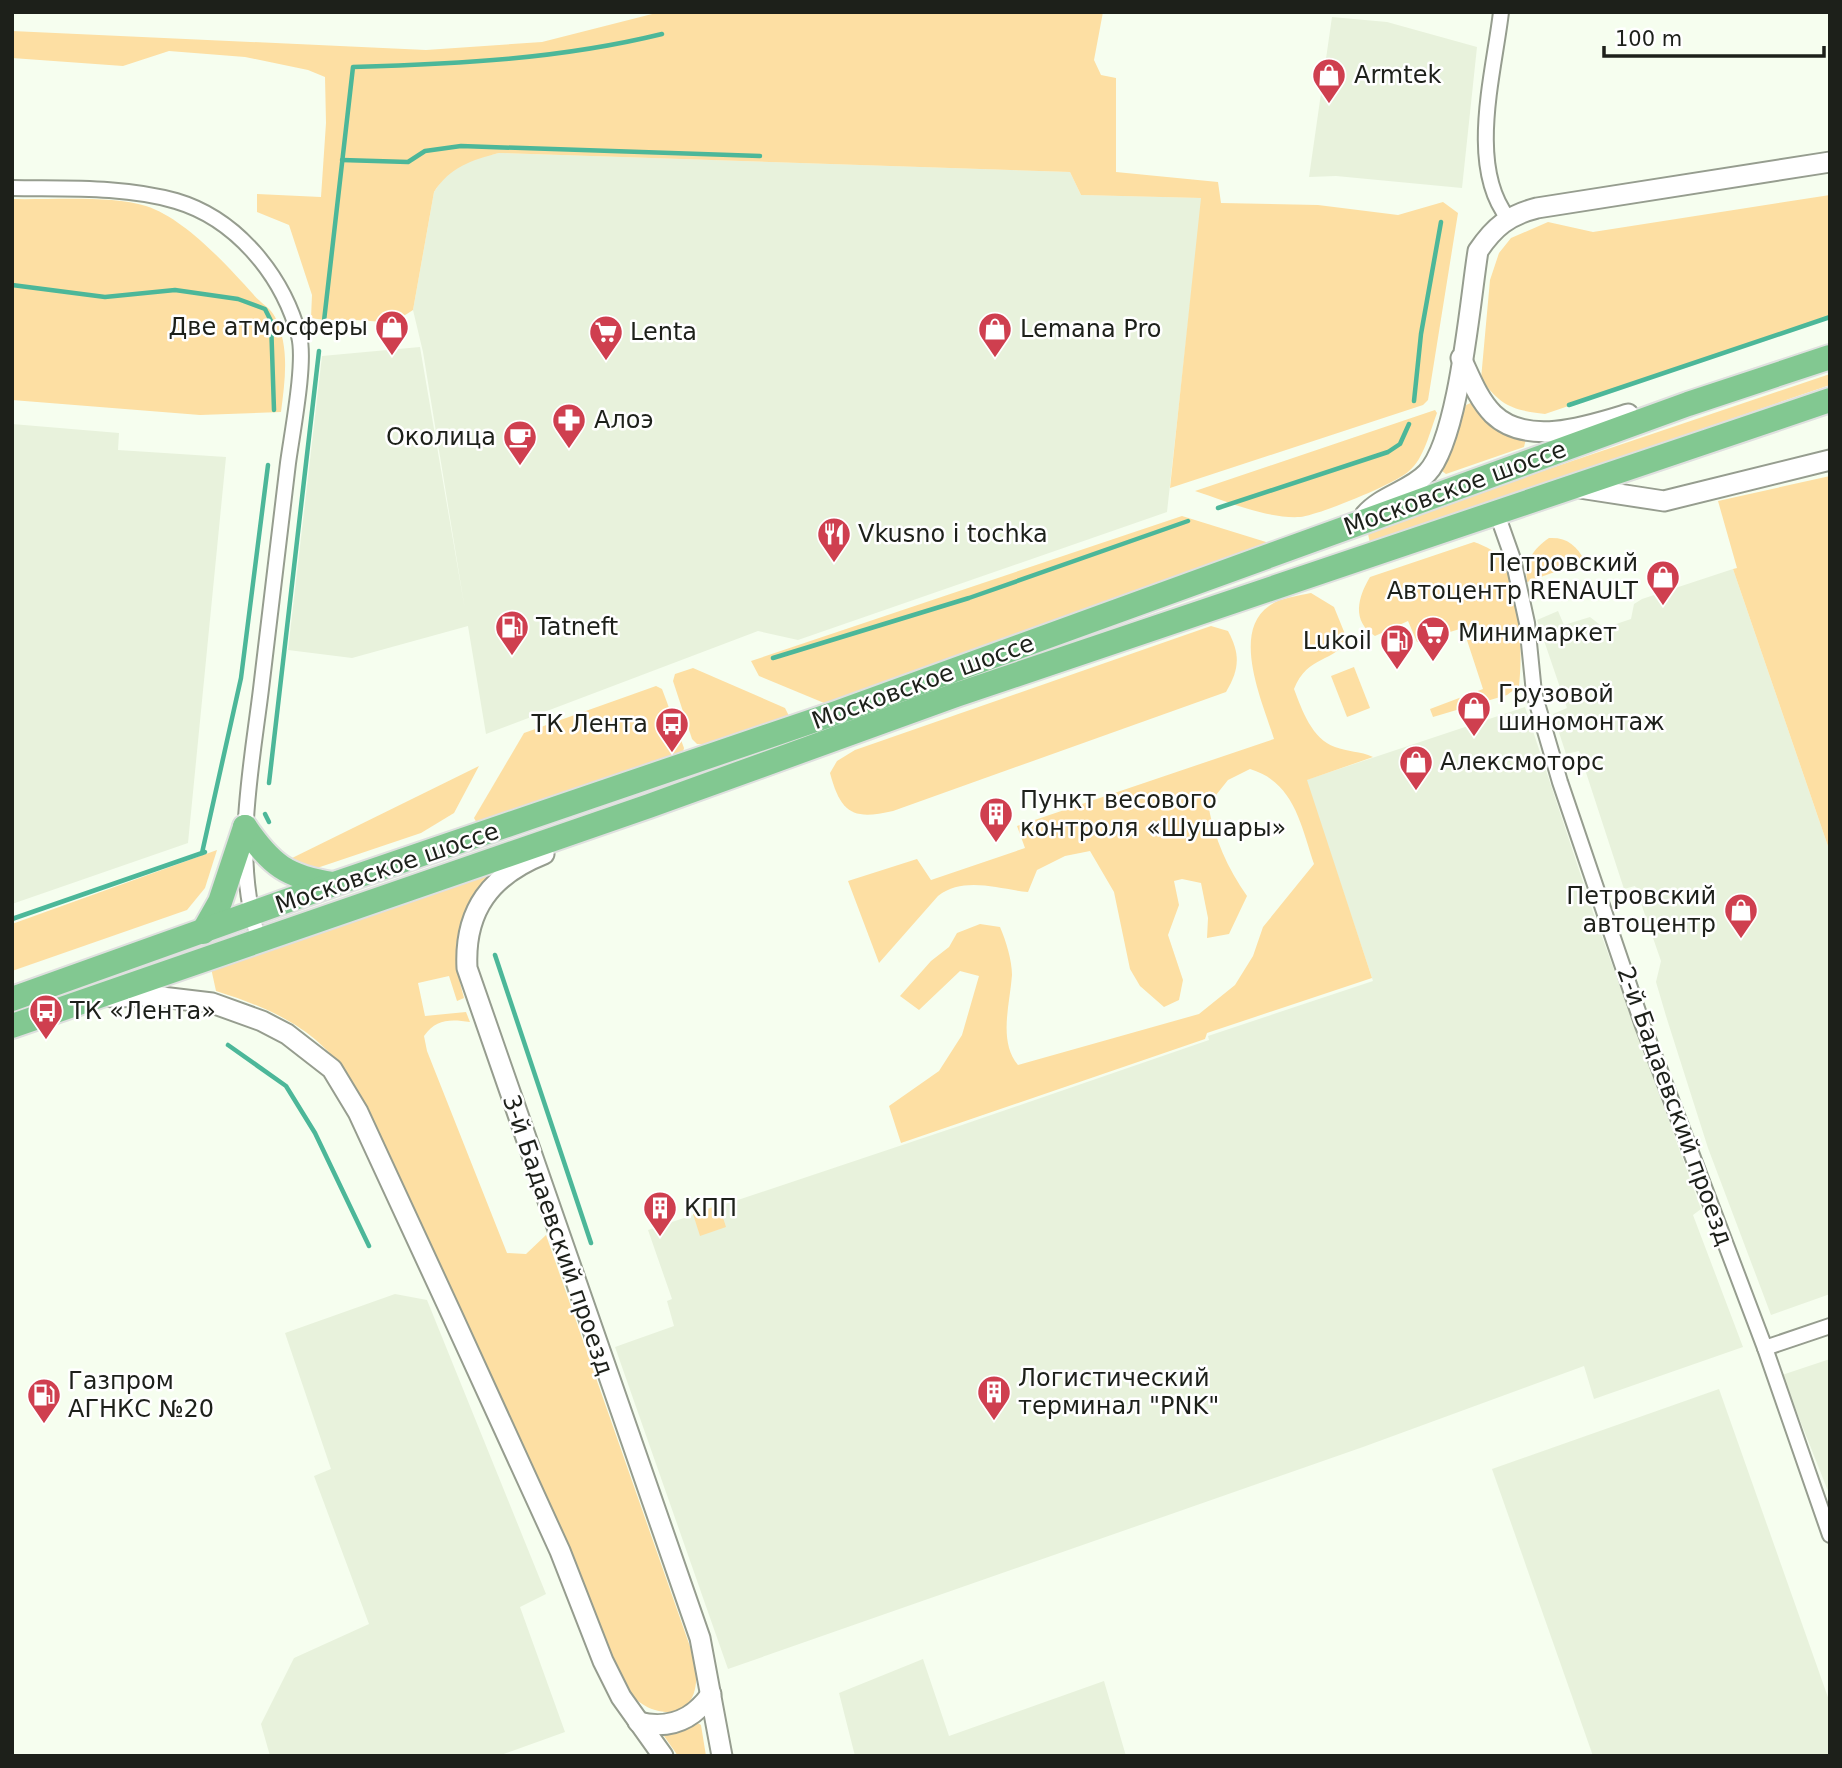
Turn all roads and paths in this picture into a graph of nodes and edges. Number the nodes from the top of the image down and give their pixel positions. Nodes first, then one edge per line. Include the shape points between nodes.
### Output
1 (1501, 12) edge
2 (1830, 162) edge
3 (12, 188) edge
4 (1508, 218) junction
5 (1830, 357) edge
6 (1461, 358) junction
7 (1830, 400) edge
8 (1688, 404) junction
9 (1830, 460) edge
10 (1572, 486) junction
11 (1496, 511) junction
12 (1358, 524) junction
13 (649, 806) junction
14 (245, 827) junction
15 (334, 884) junction
16 (250, 915) junction
17 (203, 932) junction
18 (259, 940) junction
19 (92, 998) junction
20 (12, 999) edge
21 (12, 1026) edge
22 (1830, 1326) edge
23 (1765, 1348) junction
24 (1830, 1535) edge
25 (711, 1694) junction
26 (638, 1722) junction
27 (663, 1756) edge
28 (722, 1756) edge

1 - 4 street via 1484,150 1498,205
2 - 4 street via 1556,205
3 - 14 street via 129,193 177,201 224,225 257,254 300,339
4 - 6 street via 1492,230 1478,251
5 - 8 highway, Московское шоссе
6 - 8 street via 1493,414 1515,427 1571,429 1648,408
6 - 12 street via 1448,430 1427,474 1369,511
7 - 10 highway, Московское шоссе
8 - 12 highway, Московское шоссе
9 - 10 street via 1664,501
10 - 11 highway, Московское шоссе
11 - 13 highway, Московское шоссе via 956,695
11 - 23 street, 2-й Бадаевский проезд via 1513,559 1527,623 1534,693 1560,782 1642,1023
12 - 15 highway, Московское шоссе via 836,713
13 - 18 highway, Московское шоссе
13 - 25 street, 3-й Бадаевский проезд via 504,874 477,910 466,949 467,968 700,1638
14 - 15 highway via 273,863 306,880
14 - 16 street
14 - 17 highway via 220,902
15 - 16 highway, Московское шоссе
16 - 17 highway, Московское шоссе
16 - 18 street
17 - 20 highway, Московское шоссе
18 - 19 highway, Московское шоссе
19 - 21 highway, Московское шоссе
19 - 26 street via 192,998 262,1021 310,1050 348,1090 554,1539 603,1661
22 - 23 street
23 - 24 street, 2-й Бадаевский проезд
25 - 26 street via 703,1706 680,1722
25 - 28 street, 3-й Бадаевский проезд
26 - 27 street

